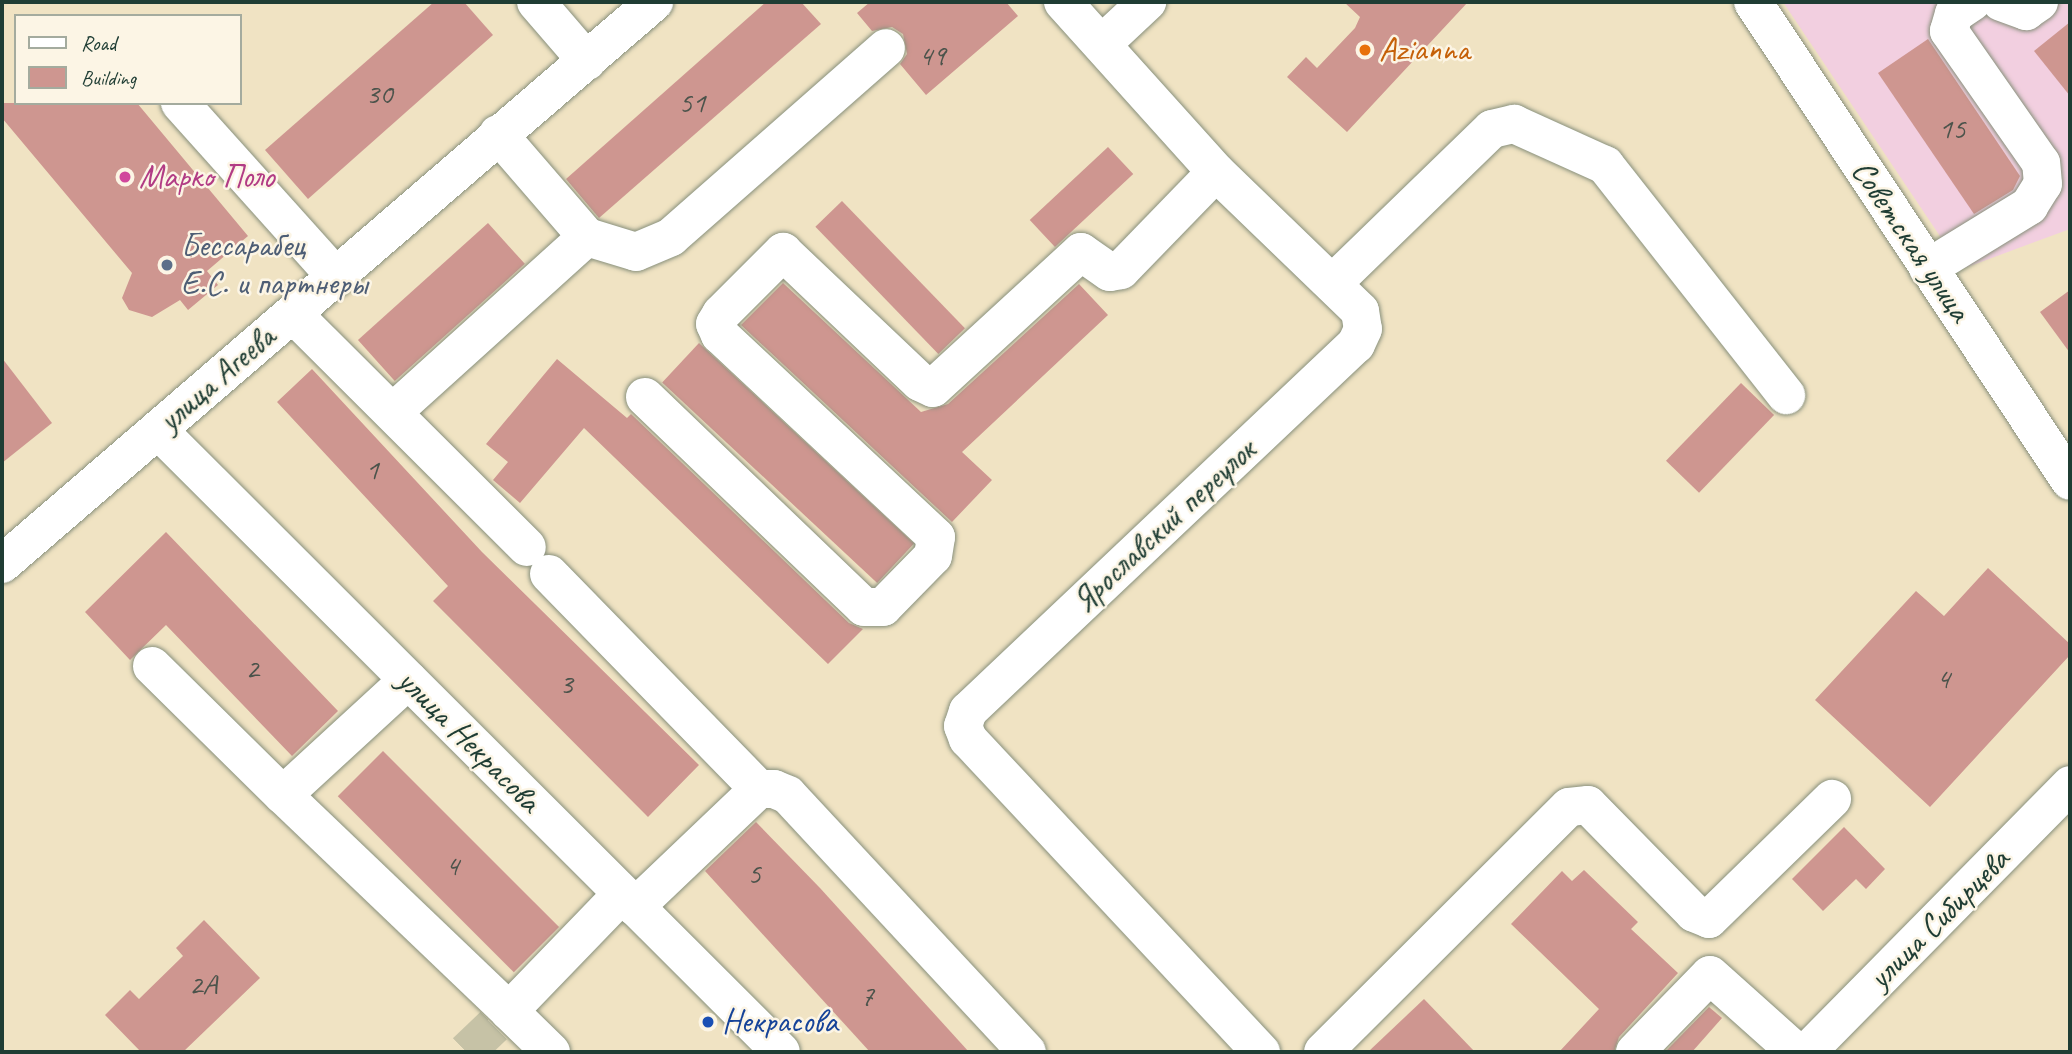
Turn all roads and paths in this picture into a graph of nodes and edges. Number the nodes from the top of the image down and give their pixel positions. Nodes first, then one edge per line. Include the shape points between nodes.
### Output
1 (536, 2) edge
2 (654, 2) edge
3 (1063, 2) edge
4 (1147, 2) edge
5 (1753, 2) edge
6 (1972, 2) edge
7 (2001, 2) edge
8 (2039, 2) edge
9 (1102, 44) junction
10 (886, 48) dead end
11 (587, 61) junction
12 (182, 105) edge
13 (498, 134) junction
14 (1216, 172) junction
15 (587, 237) junction
16 (1928, 268) junction
17 (336, 277) junction
18 (1333, 283) junction
19 (293, 314) junction
20 (1786, 395) dead end
21 (645, 397) dead end
22 (393, 412) junction
23 (158, 430) junction
24 (2070, 481) edge
25 (3, 563) edge
26 (152, 666) dead end
27 (408, 680) junction
28 (2070, 785) edge
29 (759, 789) junction
30 (284, 795) junction
31 (1832, 799) dead end
32 (629, 900) junction
33 (509, 1012) junction
34 (551, 1052) edge
35 (781, 1052) edge
36 (1027, 1052) edge
37 (1261, 1052) edge
38 (1323, 1052) edge
39 (1635, 1052) edge
40 (1796, 1052) edge
41 (1807, 1052) edge

1 - 11 main road
2 - 11 main road, улица Агеева
3 - 9 main road, Ярославский переулок
4 - 9 main road
5 - 16 main road, Советская улица
6 - 16 main road via 1954,14 1949,31 2041,163 2043,184 2029,206
7 - 8 main road via 2026,11
9 - 14 main road, Ярославский переулок
10 - 15 main road via 671,237 636,252
11 - 13 main road, улица Агеева
12 - 17 main road
13 - 15 main road
13 - 17 main road, улица Агеева
14 - 18 main road, Ярославский переулок
14 - 21 main road via 1121,270 1110,272 1081,252 933,388 920,382 783,252 721,314 715,324 720,335 936,537 933,556 883,607 864,607
15 - 22 main road
16 - 24 main road, Советская улица
17 - 19 main road, улица Агеева
18 - 20 main road via 1492,129 1514,124 1605,165
18 - 37 main road, Ярославский переулок via 1360,311 1363,329 1356,344 968,711 963,726 968,739
19 - 22 main road
19 - 23 main road, улица Агеева
22 - 29 main road
23 - 25 main road, улица Агеева
23 - 27 main road, улица Некрасова
26 - 30 main road
27 - 30 main road
27 - 32 main road, улица Некрасова
28 - 41 main road, улица Сибирцева
29 - 32 main road
29 - 36 main road via 788,795
30 - 33 main road
31 - 38 main road via 1709,919 1694,913 1588,806 1569,807
32 - 33 main road
32 - 35 main road, улица Некрасова
33 - 34 main road
39 - 40 main road via 1710,975

